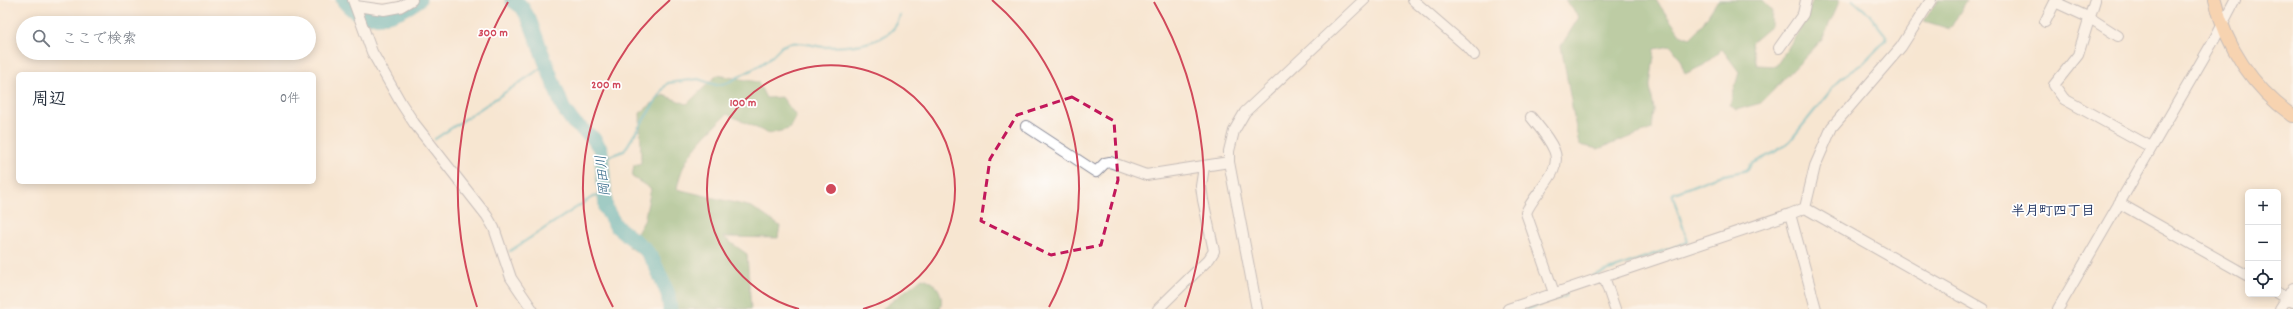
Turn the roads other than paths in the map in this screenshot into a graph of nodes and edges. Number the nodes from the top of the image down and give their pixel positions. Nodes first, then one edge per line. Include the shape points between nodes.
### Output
1 (412, 0) edge
2 (1364, 0) edge
3 (1413, 0) edge
4 (1806, 0) edge
5 (1931, 0) edge
6 (2095, 0) edge
7 (2215, 0) edge
8 (2235, 0) edge
9 (2055, 1) edge
10 (356, 8) edge
11 (2090, 18) junction
12 (2045, 22) dead end
13 (2222, 25) junction
14 (2118, 36) dead end
15 (1779, 48) dead end
16 (1474, 55) dead end
17 (2293, 116) edge
18 (1531, 117) dead end
19 (1026, 126) dead end
20 (2151, 147) junction
21 (1229, 162) junction
22 (1204, 167) junction
23 (2119, 202) junction
24 (1805, 208) junction
25 (1790, 214) junction
26 (2245, 274) edge
27 (1604, 277) junction
28 (2293, 288) edge
29 (1554, 293) junction
30 (2286, 298) edge
31 (529, 308) edge
32 (1158, 309) edge
33 (1257, 309) edge
34 (1508, 309) edge
35 (1614, 309) edge
36 (1816, 309) edge
37 (1983, 309) edge
38 (2058, 309) edge
39 (2280, 309) edge

1 - 10 street via 384,10
2 - 21 street via 1245,112 1234,131
3 - 16 street via 1465,44
4 - 15 street via 1803,14
5 - 24 street via 1901,47 1832,127 1815,166
6 - 11 street
7 - 13 main road
8 - 13 street
9 - 11 street
9 - 12 street
10 - 31 street via 372,52 405,110 494,228 511,278
11 - 14 street
11 - 20 street via 2078,55 2054,85 2064,99
13 - 17 main road via 2244,68
13 - 20 street
18 - 29 street via 1556,152 1554,168 1526,212
19 - 22 street via 1096,172 1105,163 1110,162 1146,175
20 - 23 street
21 - 22 street
21 - 33 street
22 - 32 street via 1202,200 1214,251
23 - 26 street
23 - 38 street
24 - 25 street
24 - 37 street
25 - 27 street
25 - 36 street
27 - 29 street
27 - 35 street
28 - 30 street
29 - 34 street
30 - 39 street

